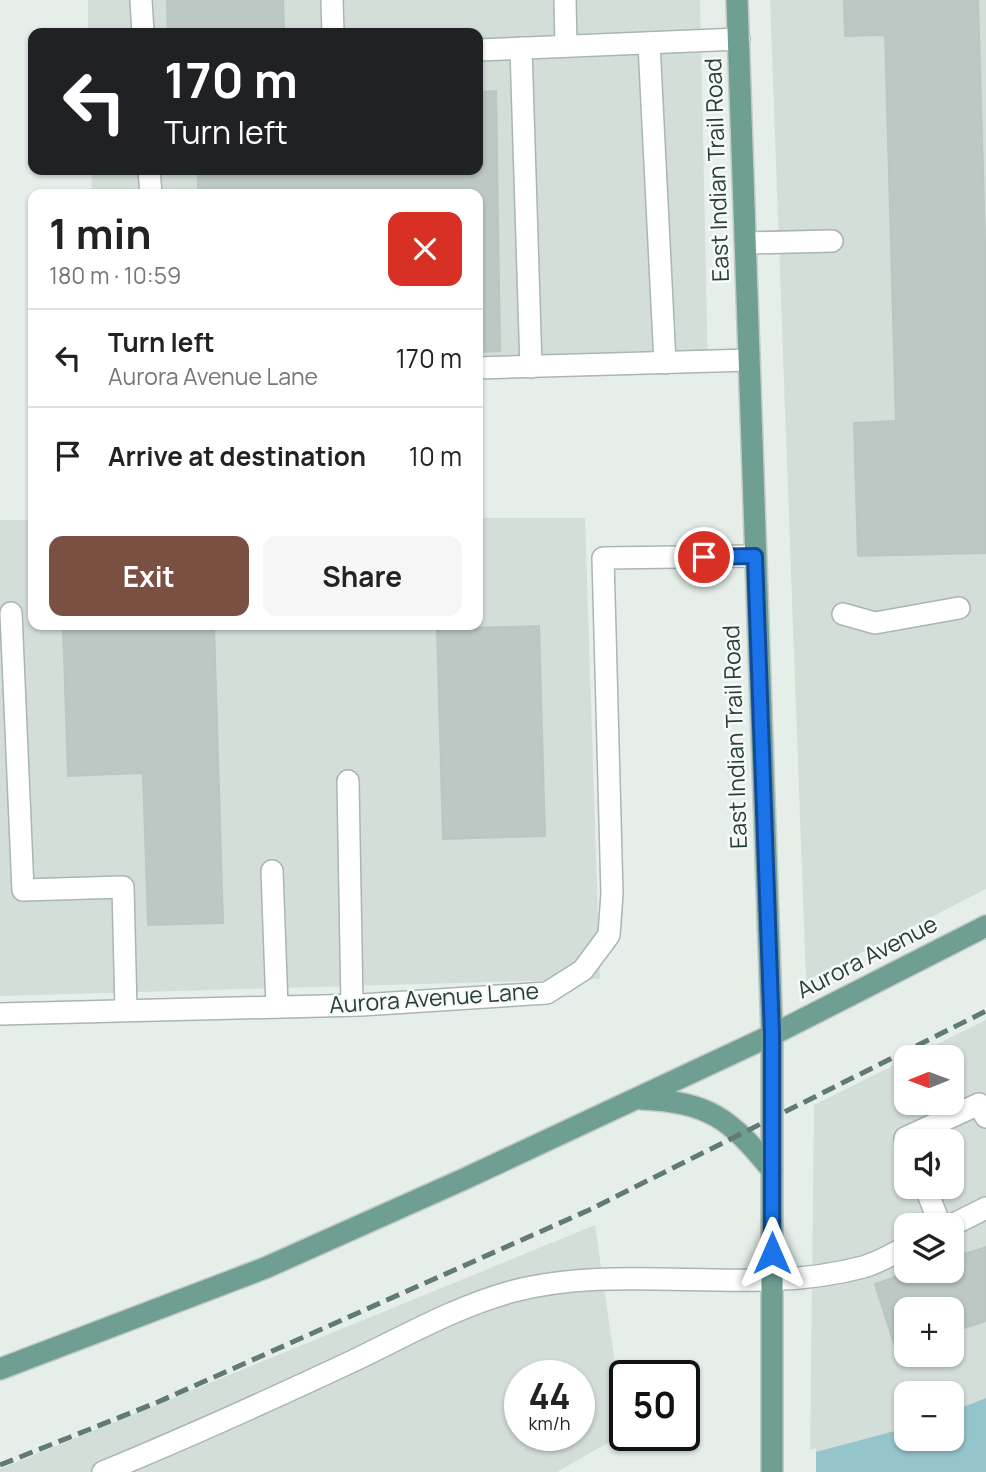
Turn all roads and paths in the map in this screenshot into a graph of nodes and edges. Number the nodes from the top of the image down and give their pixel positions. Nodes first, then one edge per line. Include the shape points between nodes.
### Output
1 (141, 0) edge
2 (332, 0) edge
3 (565, 0) edge
4 (737, 0) edge
5 (143, 28) edge
6 (333, 28) edge
7 (739, 39) junction
8 (649, 43) junction
9 (566, 46) junction
10 (521, 48) junction
11 (483, 50) edge
12 (832, 241) dead end
13 (746, 243) junction
14 (749, 360) junction
15 (665, 362) junction
16 (531, 366) junction
17 (483, 368) edge
18 (755, 556) junction
19 (959, 608) dead end
20 (11, 613) dead end
21 (843, 614) dead end
22 (348, 781) dead end
23 (272, 871) dead end
24 (986, 926) edge
25 (352, 1005) junction
26 (277, 1007) junction
27 (126, 1010) junction
28 (0, 1014) edge
29 (772, 1035) junction
30 (636, 1098) junction
31 (986, 1117) edge
32 (925, 1129) edge
33 (772, 1170) junction
34 (986, 1208) edge
35 (964, 1219) edge
36 (894, 1253) edge
37 (771, 1280) junction
38 (0, 1368) edge
39 (103, 1472) edge
40 (772, 1472) edge

1 - 5 street
2 - 6 street
3 - 9 street
4 - 7 main road, East Indian Trail Road
7 - 8 street
7 - 13 main road, East Indian Trail Road
8 - 9 street
8 - 15 street
9 - 10 street
10 - 11 street
10 - 16 street
12 - 13 street
13 - 14 main road, East Indian Trail Road
14 - 15 street
14 - 18 main road, East Indian Trail Road
15 - 16 street
16 - 17 street
18 - 25 street, Aurora Avenue Lane via 603,558 612,894 609,935 583,970 547,993
18 - 29 main road, East Indian Trail Road
19 - 21 street via 875,623
20 - 27 street via 23,890 123,887
22 - 25 street
23 - 26 street
24 - 29 main road, Aurora Avenue
25 - 26 street, Aurora Avenue Lane
26 - 27 street, Aurora Avenue Lane
27 - 28 street, Aurora Avenue Lane
29 - 30 main road, Aurora Avenue
29 - 33 main road, East Indian Trail Road
30 - 33 main road via 669,1100 720,1116
30 - 38 main road, Aurora Avenue via 265,1268
31 - 32 street via 979,1104
33 - 37 main road, East Indian Trail Road
34 - 35 street
36 - 37 street via 865,1267
37 - 39 street via 643,1278 508,1293 439,1319
37 - 40 main road, East Indian Trail Road

